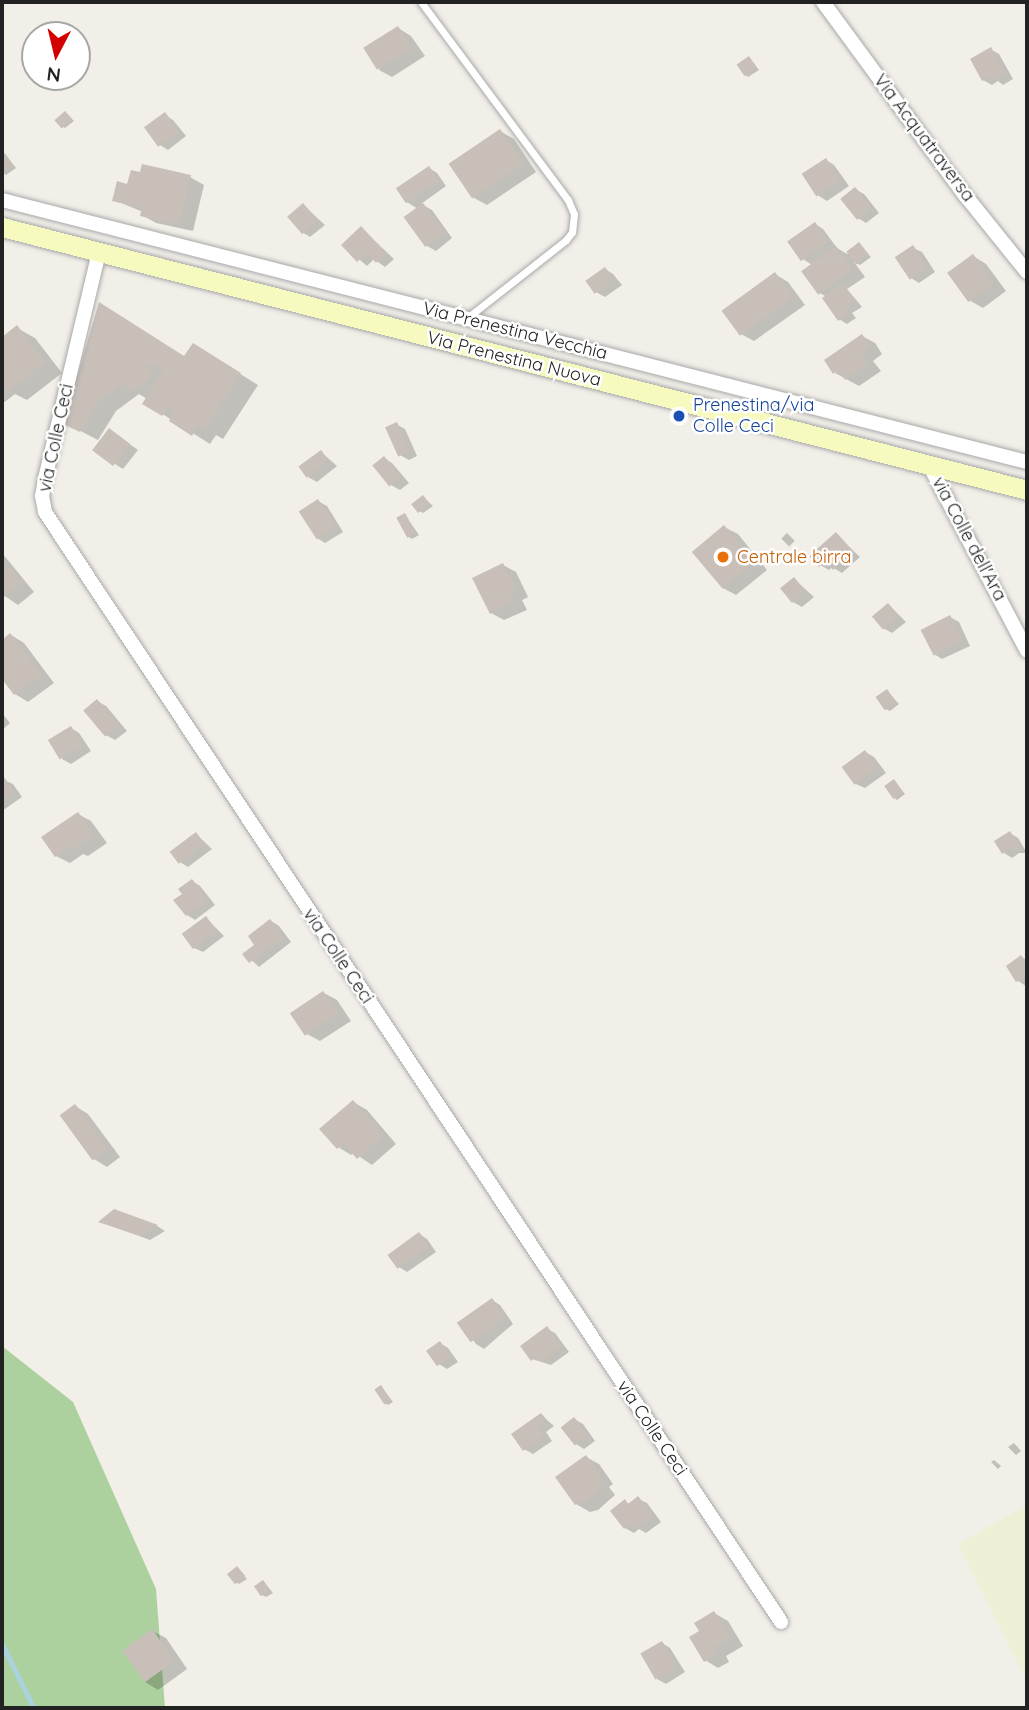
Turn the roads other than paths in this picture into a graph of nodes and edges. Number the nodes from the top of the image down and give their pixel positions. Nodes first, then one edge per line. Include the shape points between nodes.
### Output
1 (421, 2) edge
2 (823, 2) edge
3 (2, 200) edge
4 (2, 228) edge
5 (99, 252) junction
6 (1027, 272) edge
7 (466, 318) junction
8 (1027, 462) edge
9 (929, 465) junction
10 (1027, 490) edge
11 (1027, 650) edge
12 (781, 1622) dead end

1 - 7 lane via 574,214 566,240
2 - 6 street, Via Acquatraversa
3 - 7 street, Via Prenestina Vecchia
4 - 5 main road, Via Prenestina Nuova
5 - 9 main road, Via Prenestina Nuova
5 - 12 street, via Colle Ceci via 45,478 44,512
7 - 8 street, Via Prenestina Vecchia
9 - 10 main road, Via Prenestina Nuova
9 - 11 street, via Colle dell'Ara

